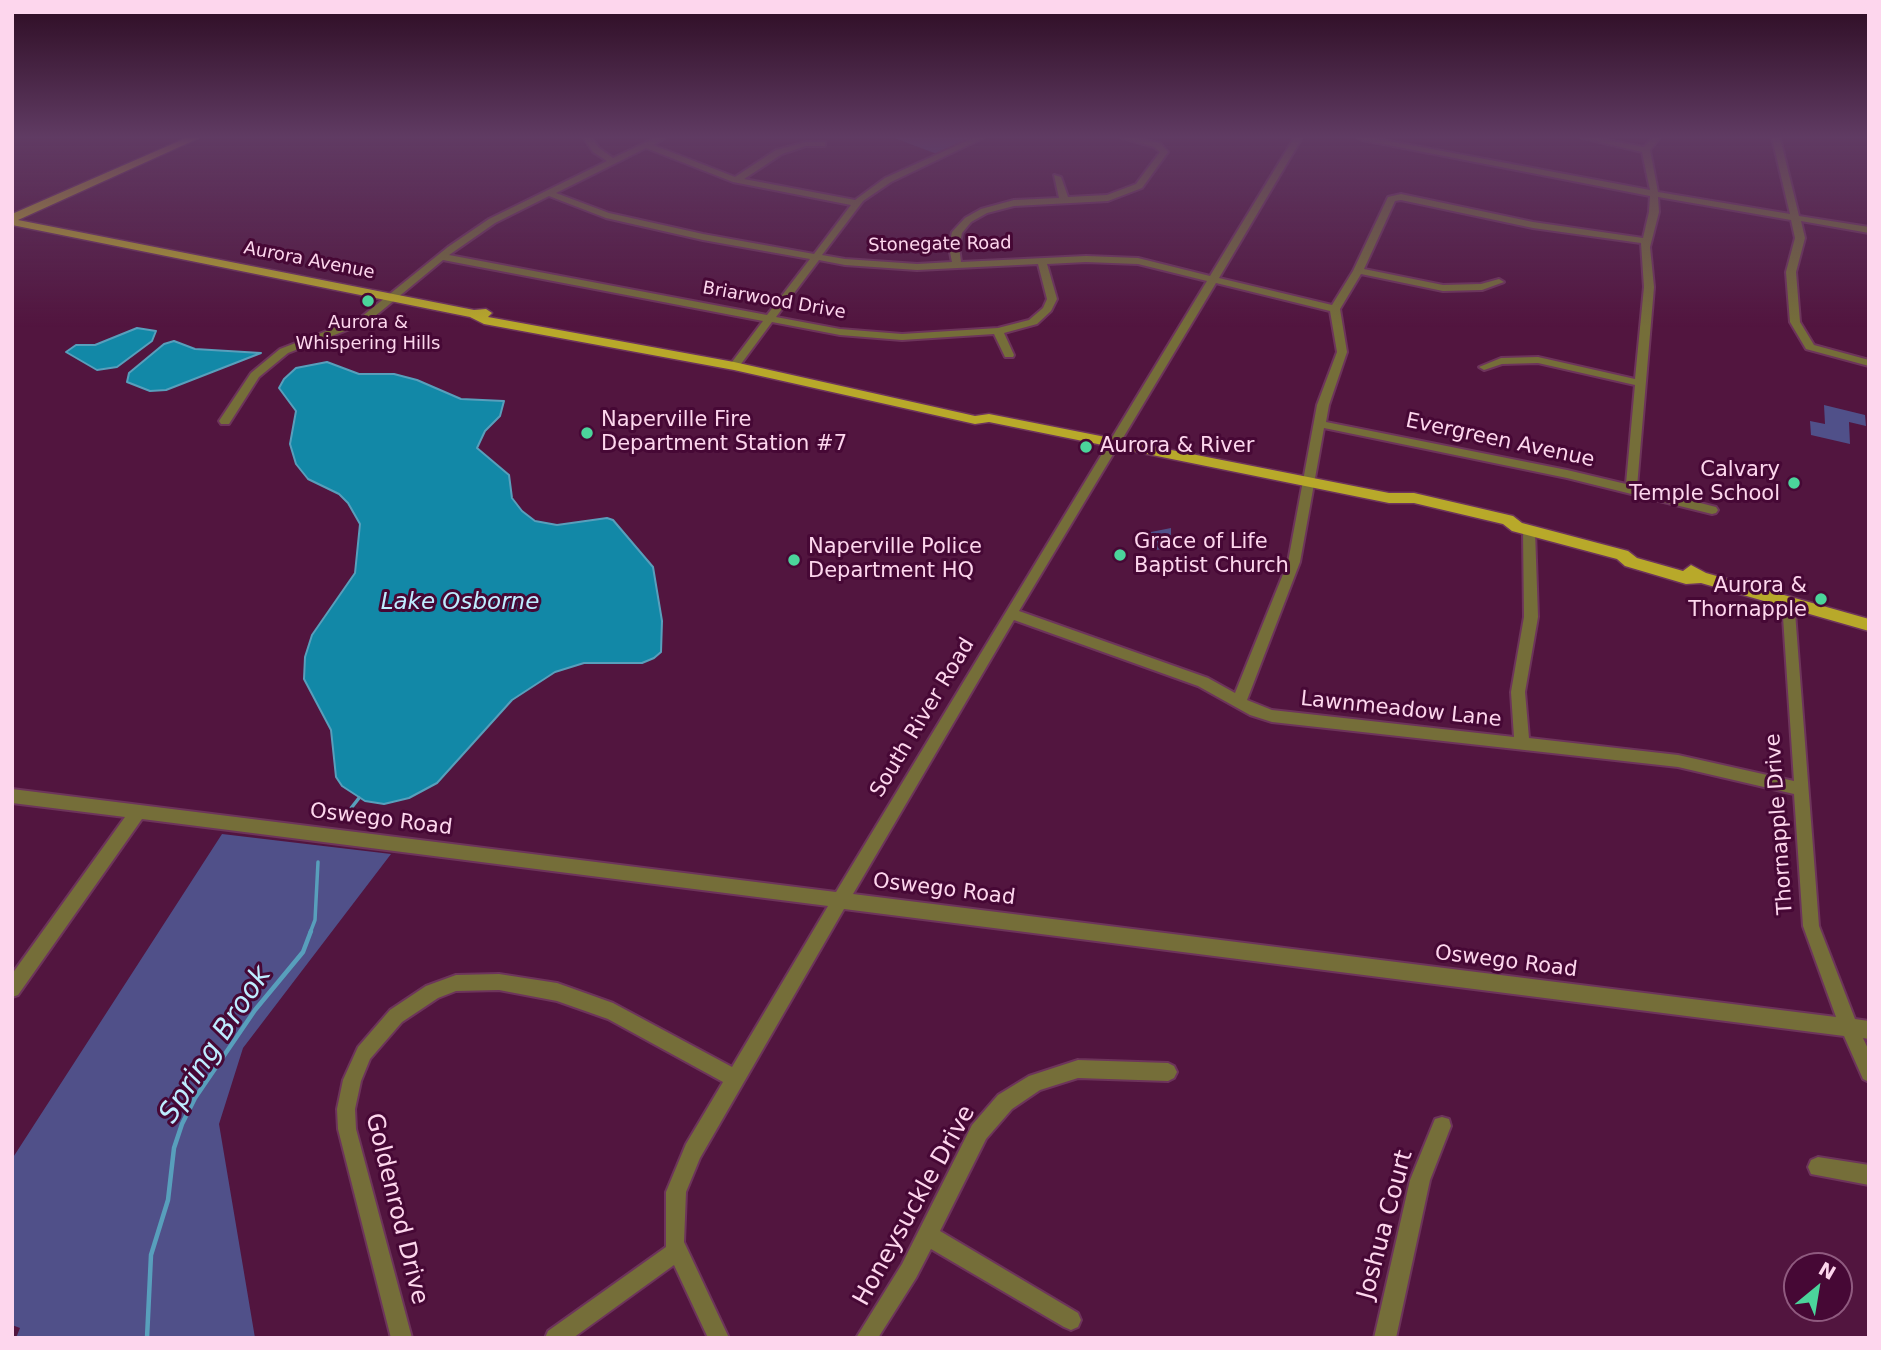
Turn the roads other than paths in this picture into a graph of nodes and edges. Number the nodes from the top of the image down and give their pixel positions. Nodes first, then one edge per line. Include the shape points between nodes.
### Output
1 (54, 201) edge
2 (531, 201) edge
3 (571, 201) edge
4 (846, 201) edge
5 (859, 201) edge
6 (1047, 201) edge
7 (1261, 201) edge
8 (1390, 201) edge
9 (1415, 201) edge
10 (1654, 201) edge
11 (1695, 201) edge
12 (1792, 201) edge
13 (856, 203) junction
14 (1796, 218) junction
15 (12, 220) edge
16 (1869, 230) edge
17 (1646, 241) junction
18 (442, 257) junction
19 (815, 257) junction
20 (1042, 261) junction
21 (957, 265) junction
22 (1358, 271) junction
23 (1215, 279) junction
24 (1499, 282) dead end
25 (394, 298) junction
26 (1335, 309) junction
27 (769, 319) junction
28 (998, 331) junction
29 (1009, 355) dead end
30 (1869, 363) edge
31 (734, 366) junction
32 (1484, 367) dead end
33 (1640, 383) junction
34 (225, 421) dead end
35 (1320, 424) junction
36 (1115, 443) junction
37 (1308, 482) junction
38 (1631, 489) junction
39 (1712, 510) dead end
40 (1523, 529) junction
41 (1789, 601) junction
42 (1013, 614) junction
43 (1869, 625) edge
44 (1239, 702) junction
45 (1522, 744) junction
46 (1800, 789) junction
47 (12, 796) edge
48 (138, 812) junction
49 (840, 900) junction
50 (12, 989) edge
51 (1849, 1028) junction
52 (1869, 1030) edge
53 (1168, 1072) dead end
54 (1869, 1073) edge
55 (735, 1079) junction
56 (1442, 1126) dead end
57 (1818, 1167) dead end
58 (1869, 1175) edge
59 (927, 1235) junction
60 (677, 1251) junction
61 (1071, 1320) dead end
62 (402, 1338) edge
63 (555, 1338) edge
64 (719, 1338) edge
65 (866, 1338) edge
66 (1385, 1338) edge

1 - 15 main road
2 - 18 street via 492,221
3 - 19 street, Stonegate Road via 606,215
4 - 13 street
5 - 13 street
6 - 21 street via 1014,203 974,216 961,226 955,239
7 - 23 street, South River Road
8 - 22 street
9 - 17 street
10 - 17 street
11 - 14 street
12 - 14 street
13 - 19 street
14 - 16 street
14 - 30 street via 1800,241 1791,272 1797,326 1810,347
15 - 25 main road, Aurora Avenue
17 - 33 street via 1649,288
18 - 25 street
18 - 27 street, Briarwood Drive
19 - 21 street, Stonegate Road via 883,266
19 - 27 street
20 - 21 street, Stonegate Road
20 - 23 street, Stonegate Road via 1138,261
20 - 28 street, Briarwood Drive via 1052,296 1047,309 1023,326
22 - 24 street via 1443,288
22 - 26 street
23 - 26 street, Stonegate Road
23 - 36 street, South River Road
25 - 31 main road, Aurora Avenue via 580,340
25 - 34 street via 364,320 303,342 275,358 255,375
26 - 35 street via 1342,352
27 - 28 street, Briarwood Drive via 872,335 928,337
27 - 31 street
28 - 29 street
31 - 36 main road, Aurora Avenue via 851,390 872,399
32 - 33 street via 1501,361 1538,360
33 - 38 street
35 - 37 street
35 - 38 street, Evergreen Avenue
36 - 37 main road, Aurora Avenue
36 - 42 street, South River Road
37 - 40 main road, Aurora Avenue via 1507,530
37 - 44 street via 1294,562
38 - 39 street, Evergreen Avenue
40 - 41 main road, Aurora Avenue via 1622,555 1631,562 1686,578 1701,577
40 - 45 street via 1530,631 1518,692
41 - 43 main road, Aurora Avenue
41 - 46 street, Thornapple Drive
42 - 44 street, Lawnmeadow Lane via 1203,682
42 - 49 street, South River Road
44 - 45 street, Lawnmeadow Lane via 1272,716 1298,720
45 - 46 street, Lawnmeadow Lane via 1678,761
46 - 51 street, Thornapple Drive via 1811,926
47 - 48 street, Oswego Road
48 - 49 street, Oswego Road
48 - 50 street
49 - 51 street, Oswego Road
49 - 55 street, South River Road
51 - 52 street, Oswego Road
51 - 54 street, Thornapple Drive
53 - 59 street, Honeysuckle Drive via 1078,1069 1054,1074 1018,1091 979,1132
55 - 60 street, South River Road via 679,1184 673,1229
55 - 62 street, Goldenrod Drive via 613,1012 557,992 499,982 456,983 432,992 396,1016 364,1053 346,1109 347,1129
56 - 66 street, Joshua Court via 1420,1181
57 - 58 street
59 - 61 street
59 - 65 street, Honeysuckle Drive
60 - 63 street
60 - 64 street, South River Road

